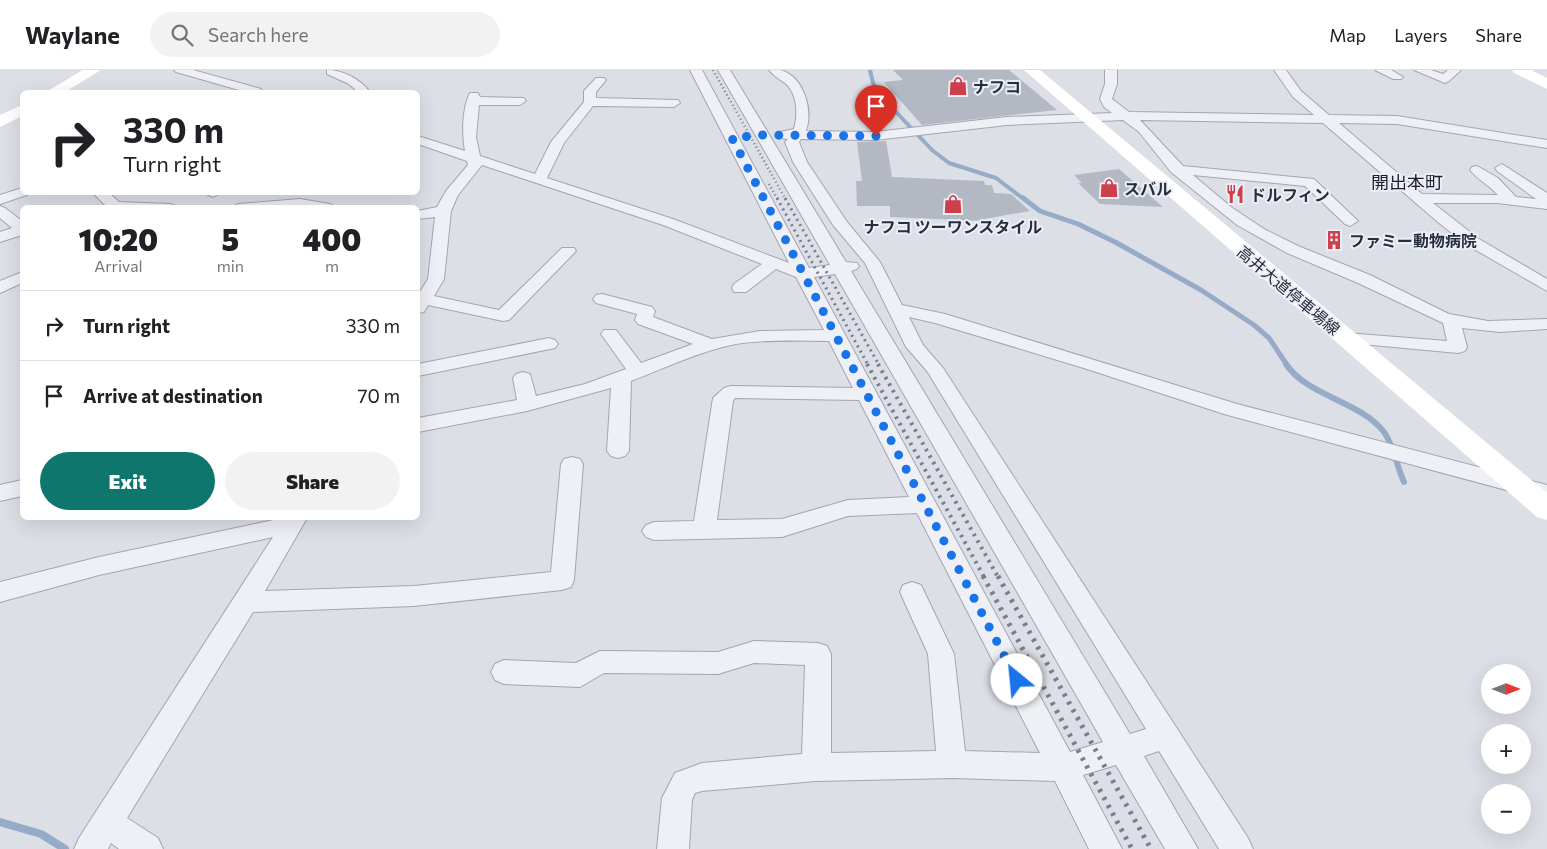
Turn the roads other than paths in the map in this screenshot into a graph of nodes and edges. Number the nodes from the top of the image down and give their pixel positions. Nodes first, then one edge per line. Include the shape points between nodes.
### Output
1 (94, 70) edge
2 (180, 70) edge
3 (334, 70) edge
4 (696, 70) edge
5 (724, 70) edge
6 (775, 70) edge
7 (1031, 70) edge
8 (1111, 70) edge
9 (1280, 70) edge
10 (1381, 70) edge
11 (1420, 70) edge
12 (1455, 70) edge
13 (1519, 70) edge
14 (1397, 77) dead end
15 (1547, 84) edge
16 (600, 86) dead end
17 (58, 90) edge
18 (250, 90) edge
19 (362, 90) edge
20 (520, 102) dead end
21 (590, 102) junction
22 (674, 103) dead end
23 (20, 111) edge
24 (1124, 116) junction
25 (1087, 118) junction
26 (1327, 121) junction
27 (0, 122) edge
28 (800, 135) junction
29 (747, 137) junction
30 (420, 141) edge
31 (1547, 144) edge
32 (473, 157) junction
33 (1178, 168) junction
34 (1502, 168) dead end
35 (1477, 170) dead end
36 (1151, 171) junction
37 (539, 178) junction
38 (20, 193) edge
39 (106, 195) edge
40 (1419, 198) junction
41 (0, 200) edge
42 (1547, 200) edge
43 (1512, 201) junction
44 (114, 205) edge
45 (1547, 205) edge
46 (0, 212) edge
47 (443, 212) junction
48 (420, 215) edge
49 (1350, 221) dead end
50 (20, 227) edge
51 (1251, 229) junction
52 (20, 230) edge
53 (1224, 234) junction
54 (0, 237) edge
55 (568, 251) dead end
56 (872, 262) junction
57 (774, 263) junction
58 (840, 268) junction
59 (804, 274) junction
60 (20, 278) edge
61 (1547, 286) edge
62 (0, 288) edge
63 (740, 288) dead end
64 (602, 300) dead end
65 (421, 304) edge
66 (896, 308) junction
67 (1451, 320) junction
68 (1547, 324) edge
69 (610, 334) dead end
70 (835, 336) junction
71 (1346, 338) junction
72 (549, 344) dead end
73 (712, 345) junction
74 (420, 370) edge
75 (629, 375) junction
76 (523, 378) dead end
77 (865, 394) junction
78 (528, 404) junction
79 (420, 425) edge
80 (618, 451) dead end
81 (572, 464) dead end
82 (1521, 487) junction
83 (20, 488) edge
84 (0, 492) edge
85 (1547, 493) edge
86 (924, 504) junction
87 (1547, 509) edge
88 (294, 521) edge
89 (704, 529) junction
90 (654, 531) dead end
91 (0, 592) edge
92 (912, 592) dead end
93 (246, 602) junction
94 (504, 672) dead end
95 (1166, 736) junction
96 (1124, 751) junction
97 (952, 764) junction
98 (816, 767) junction
99 (1063, 768) junction
100 (107, 823) junction
101 (90, 849) edge
102 (147, 849) edge
103 (673, 849) edge
104 (1106, 849) edge
105 (1182, 849) edge
106 (1237, 849) edge

1 - 17 main road
2 - 18 street
3 - 19 street via 331,72
4 - 29 street
5 - 29 street
6 - 28 street via 793,84 804,110
7 - 25 main road, 高井大道停車場線
8 - 24 street via 1106,99
9 - 26 street via 1297,94
10 - 14 street
11 - 12 street via 1445,79
13 - 15 main road
16 - 21 street
20 - 32 street via 474,98 469,137
21 - 22 street
21 - 37 street via 558,142
23 - 27 main road
24 - 25 street
24 - 26 street
24 - 33 street via 1147,133
25 - 28 street via 1007,120 876,136
25 - 36 main road, 高井大道停車場線
26 - 31 street via 1397,120
26 - 40 street
28 - 29 street
28 - 56 street via 792,142 800,162 841,225
29 - 58 street
29 - 59 street
30 - 32 street
32 - 37 street
32 - 47 street via 475,165 451,194
33 - 36 street
33 - 49 street via 1309,182
33 - 51 street
34 - 42 street
35 - 43 street
36 - 53 main road, 高井大道停車場線
37 - 57 street via 668,222
38 - 41 street
39 - 44 street
40 - 43 street
40 - 61 street via 1473,242
43 - 45 street
46 - 50 street
47 - 48 street
47 - 65 street via 436,279
51 - 53 street
51 - 67 street
52 - 54 street
53 - 71 main road, 高井大道停車場線
55 - 65 street via 503,316
56 - 58 street
56 - 66 street
57 - 59 street
57 - 63 street
58 - 59 street
58 - 96 street
59 - 70 street
60 - 62 street
64 - 73 street via 646,311 644,320
66 - 82 street via 939,318 1231,409
66 - 95 street via 915,347 934,368
67 - 68 street via 1502,327
67 - 71 street via 1458,347
69 - 75 street
70 - 73 street via 756,336
70 - 77 street
71 - 82 main road, 高井大道停車場線
72 - 74 street
73 - 75 street
75 - 78 street
75 - 80 street
76 - 78 street
77 - 86 street
77 - 89 street via 730,392 724,398
78 - 79 street
81 - 93 street via 562,580 414,596
82 - 85 street
82 - 87 main road, 高井大道停車場線
83 - 84 street
86 - 89 street via 848,508 782,528
86 - 99 street
88 - 91 street
88 - 93 street
89 - 90 street
92 - 97 street via 941,654
93 - 100 street
94 - 98 street via 580,675 600,662 718,663 754,652 818,654
95 - 96 street
95 - 106 street
96 - 99 street
96 - 105 street
97 - 98 street
97 - 99 street
98 - 103 street via 702,778 685,783 677,798
99 - 104 street
100 - 101 street
100 - 102 street

